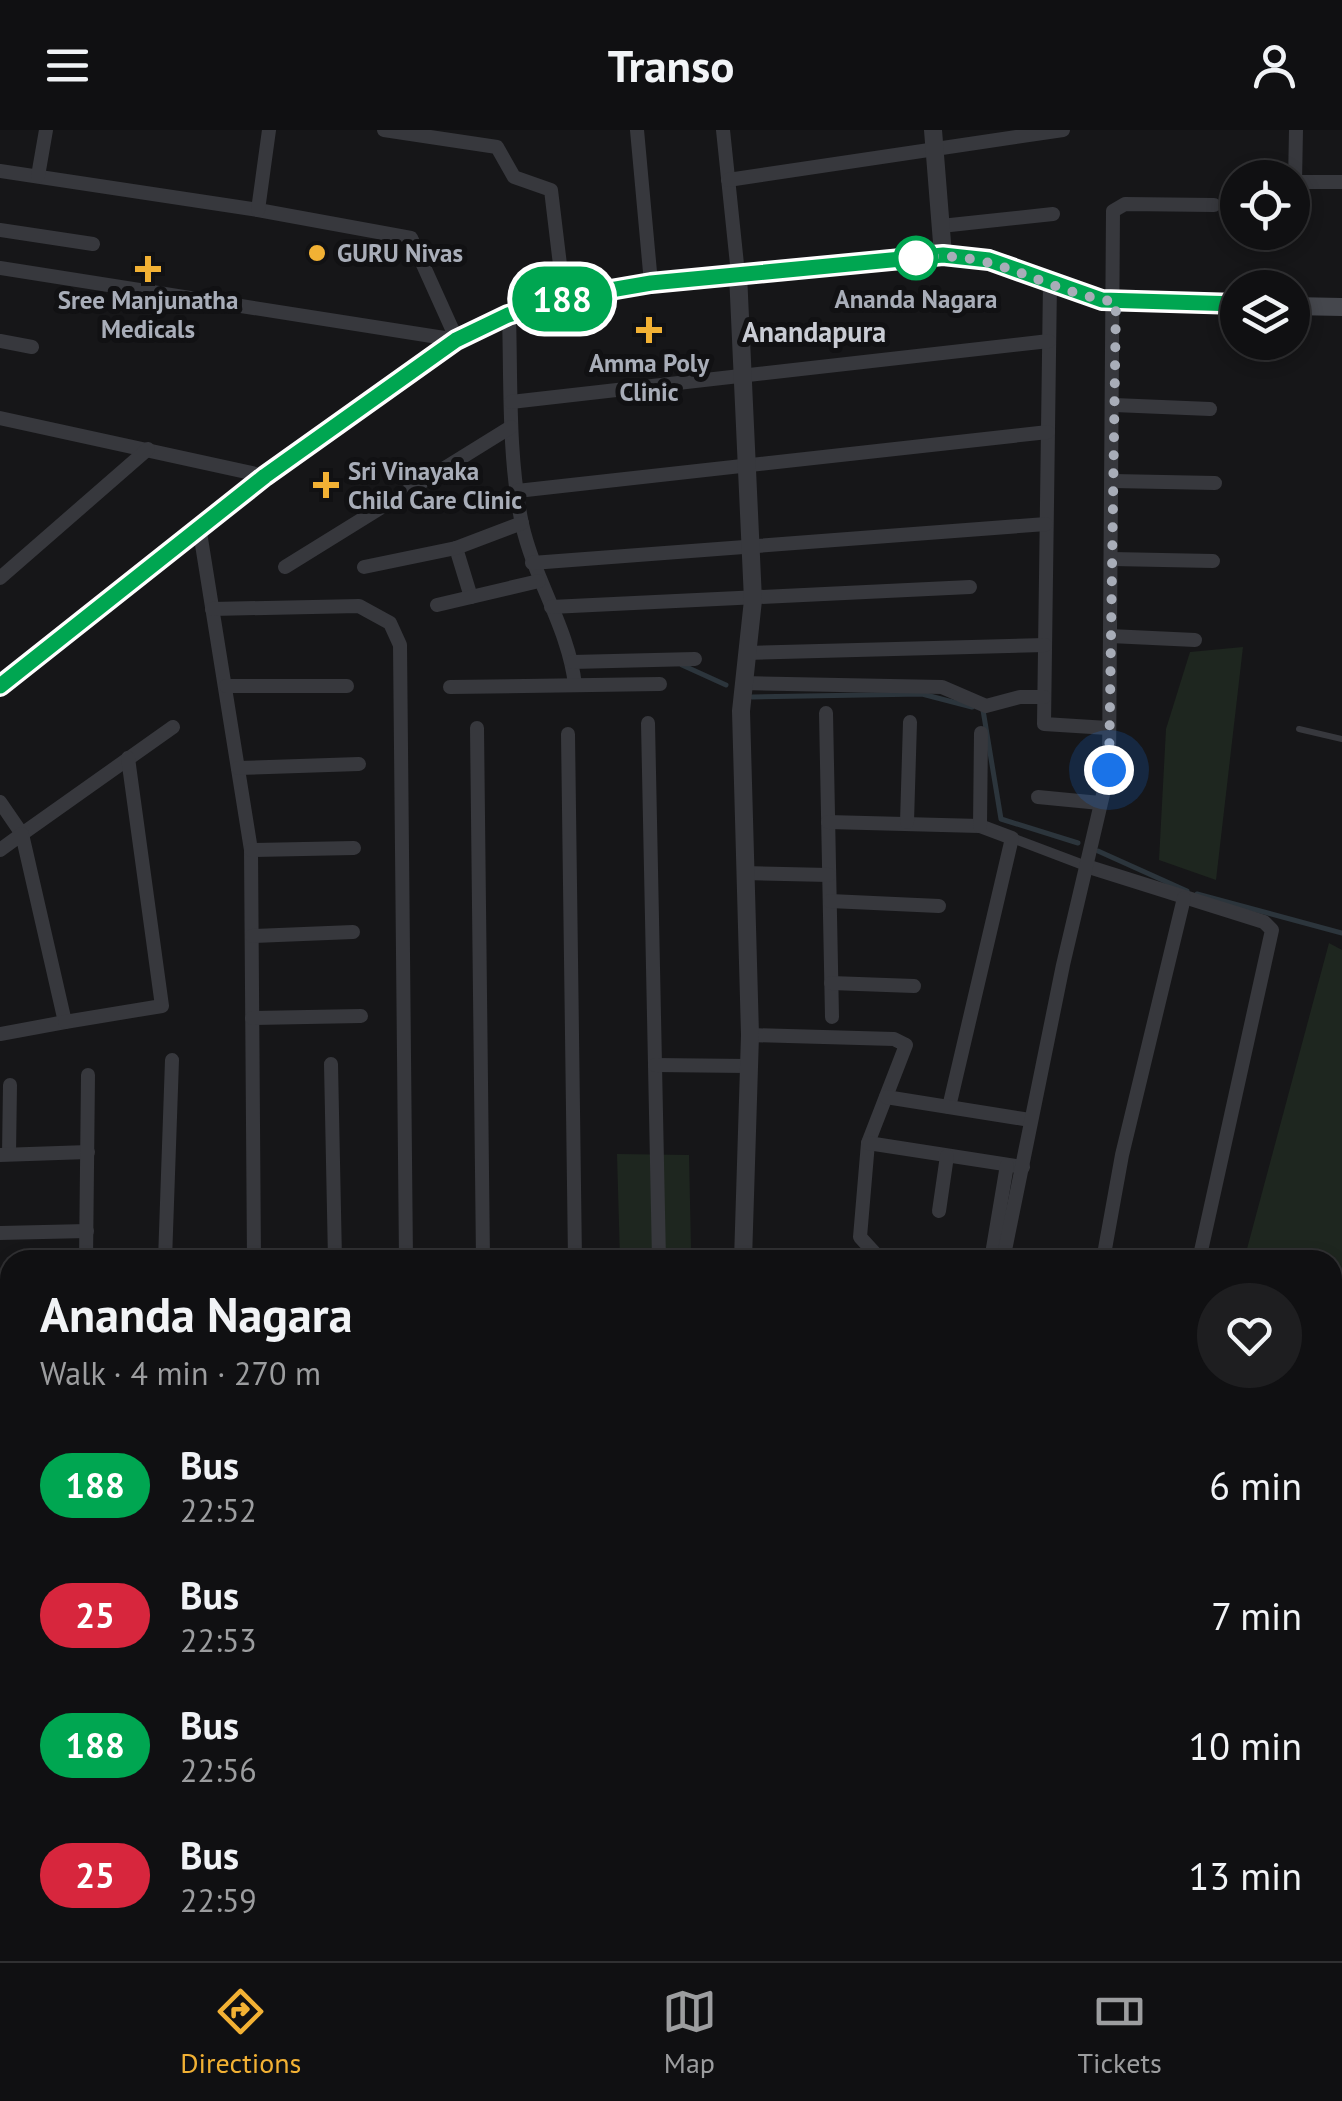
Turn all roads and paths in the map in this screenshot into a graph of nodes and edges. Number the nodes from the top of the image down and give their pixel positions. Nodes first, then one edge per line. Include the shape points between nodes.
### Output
1 (46, 130) edge
2 (268, 130) edge
3 (384, 130) edge
4 (637, 130) edge
5 (723, 130) edge
6 (1063, 130) edge
7 (1296, 130) edge
8 (934, 140) edge
9 (0, 172) edge
10 (38, 176) junction
11 (728, 180) junction
12 (1342, 182) edge
13 (1214, 204) dead end
14 (258, 210) junction
15 (1052, 214) dead end
16 (941, 226) junction
17 (0, 230) edge
18 (93, 244) dead end
19 (943, 255) junction
20 (0, 268) edge
21 (738, 274) junction
22 (1050, 282) junction
23 (651, 283) junction
24 (564, 298) junction
25 (1116, 302) junction
26 (1220, 304) edge
27 (1310, 306) edge
28 (1342, 307) edge
29 (508, 315) junction
30 (456, 340) junction
31 (0, 341) edge
32 (1049, 341) junction
33 (32, 347) dead end
34 (742, 376) junction
35 (511, 402) junction
36 (1114, 405) junction
37 (1210, 409) dead end
38 (0, 418) edge
39 (511, 427) junction
40 (1048, 432) junction
41 (148, 449) junction
42 (746, 466) junction
43 (265, 476) junction
44 (1113, 481) junction
45 (1214, 483) dead end
46 (517, 491) junction
47 (522, 523) junction
48 (1046, 524) junction
49 (199, 526) junction
50 (752, 546) junction
51 (456, 548) junction
52 (1112, 559) junction
53 (1213, 561) dead end
54 (532, 564) junction
55 (364, 566) dead end
56 (285, 567) dead end
57 (1, 574) edge
58 (539, 581) junction
59 (970, 587) dead end
60 (472, 597) junction
61 (752, 600) junction
62 (437, 605) dead end
63 (551, 608) junction
64 (212, 609) junction
65 (1110, 636) junction
66 (1195, 640) dead end
67 (1045, 645) junction
68 (746, 653) junction
69 (696, 659) dead end
70 (572, 662) junction
71 (743, 683) junction
72 (660, 684) dead end
73 (574, 685) junction
74 (0, 686) edge
75 (226, 686) junction
76 (347, 686) dead end
77 (450, 687) dead end
78 (1044, 697) junction
79 (826, 713) dead end
80 (910, 722) dead end
81 (648, 723) dead end
82 (173, 727) dead end
83 (477, 728) dead end
84 (1108, 728) junction
85 (1299, 729) dead end
86 (568, 734) dead end
87 (981, 734) dead end
88 (1342, 739) edge
89 (128, 758) junction
90 (359, 764) dead end
91 (238, 768) junction
92 (1038, 797) dead end
93 (0, 802) edge
94 (1100, 803) junction
95 (828, 822) junction
96 (907, 822) junction
97 (980, 826) junction
98 (22, 834) junction
99 (1012, 838) junction
100 (354, 848) dead end
101 (0, 850) edge
102 (251, 850) junction
103 (1086, 866) junction
104 (744, 873) junction
105 (829, 876) junction
106 (1184, 898) junction
107 (830, 901) junction
108 (939, 906) dead end
109 (352, 932) dead end
110 (252, 936) junction
111 (831, 983) junction
112 (914, 986) dead end
113 (361, 1016) dead end
114 (832, 1017) dead end
115 (252, 1018) junction
116 (65, 1022) junction
117 (0, 1034) edge
118 (750, 1036) junction
119 (172, 1060) dead end
120 (331, 1064) dead end
121 (655, 1065) junction
122 (746, 1066) junction
123 (88, 1075) dead end
124 (10, 1085) dead end
125 (886, 1097) junction
126 (949, 1107) junction
127 (1030, 1120) junction
128 (868, 1143) junction
129 (88, 1152) junction
130 (5, 1154) edge
131 (946, 1156) junction
132 (1006, 1165) junction
133 (1022, 1167) junction
134 (939, 1210) dead end
135 (87, 1231) junction
136 (0, 1233) edge
137 (86, 1250) edge
138 (166, 1250) edge
139 (254, 1250) edge
140 (336, 1250) edge
141 (406, 1250) edge
142 (483, 1250) edge
143 (575, 1250) edge
144 (659, 1250) edge
145 (742, 1250) edge
146 (872, 1250) edge
147 (993, 1250) edge
148 (1005, 1250) edge
149 (1105, 1250) edge
150 (1201, 1250) edge

1 - 10 street
2 - 14 street
3 - 24 street via 497,147 514,177 552,190
4 - 23 street
5 - 11 street
6 - 8 street
7 - 12 street via 1295,182
8 - 11 street
8 - 16 street
9 - 10 street
10 - 14 street
11 - 21 street
13 - 25 street via 1118,205
14 - 30 street via 410,238
15 - 16 street
16 - 19 street
17 - 18 street
19 - 21 main road
19 - 22 main road via 989,260
20 - 30 street
21 - 23 main road
21 - 34 street
22 - 25 main road
22 - 32 street
23 - 24 main road
24 - 29 main road
25 - 26 main road
25 - 36 street
27 - 28 main road
29 - 30 main road
29 - 35 street
30 - 43 main road
31 - 33 street
32 - 34 street
32 - 40 street
34 - 35 street
34 - 42 street
35 - 39 street
36 - 37 street
36 - 44 street
38 - 41 street
39 - 46 street
39 - 56 street
40 - 42 street
40 - 48 street
41 - 43 street
41 - 57 street
42 - 46 street
42 - 50 street
43 - 49 main road
44 - 45 street
44 - 52 street
46 - 47 street
47 - 51 street
47 - 54 street
48 - 50 street
48 - 67 street
49 - 64 street
49 - 74 main road
50 - 54 street
50 - 61 street
51 - 55 street
51 - 60 street
52 - 53 street
52 - 65 street
54 - 58 street
58 - 60 street
58 - 63 street
59 - 61 street
60 - 62 street
61 - 63 street
61 - 68 street
63 - 70 street
64 - 75 street
64 - 141 street via 360,606 390,623 400,645
65 - 66 street
65 - 84 street
67 - 68 street
67 - 78 street
68 - 71 street
69 - 70 street
70 - 73 street
71 - 78 street via 942,687 986,706
71 - 104 street
72 - 73 street
73 - 77 street
75 - 76 street
75 - 91 street
78 - 84 street via 1044,724
79 - 95 street
80 - 96 street
81 - 121 street
82 - 89 street
83 - 142 street
84 - 94 street via 1109,770
85 - 88 lane
86 - 143 street
87 - 97 street
89 - 98 street
89 - 116 street via 162,1006
90 - 91 street
91 - 102 street
92 - 94 street
93 - 98 street
94 - 103 street
95 - 96 street
95 - 105 street
96 - 97 street
97 - 99 street
98 - 101 street
98 - 116 street
99 - 103 street
99 - 126 street
100 - 102 street
102 - 110 street
103 - 106 street
103 - 127 street
104 - 105 street
104 - 118 street
105 - 107 street
106 - 149 street
106 - 150 street via 1264,922 1272,934
107 - 108 street
107 - 111 street
109 - 110 street
110 - 115 street
111 - 112 street
111 - 114 street
113 - 115 street
115 - 139 street
116 - 117 street
118 - 122 street
118 - 125 street via 902,1040 904,1054
119 - 138 street
120 - 140 street
121 - 122 street
121 - 144 street
122 - 145 street
123 - 129 street
124 - 130 street
125 - 126 street
125 - 128 street
126 - 127 street
127 - 133 street
128 - 131 street
128 - 146 street via 860,1236
129 - 130 street
129 - 135 street
131 - 132 street
131 - 134 street
132 - 133 street
132 - 147 street
133 - 148 street
135 - 136 street
135 - 137 street

